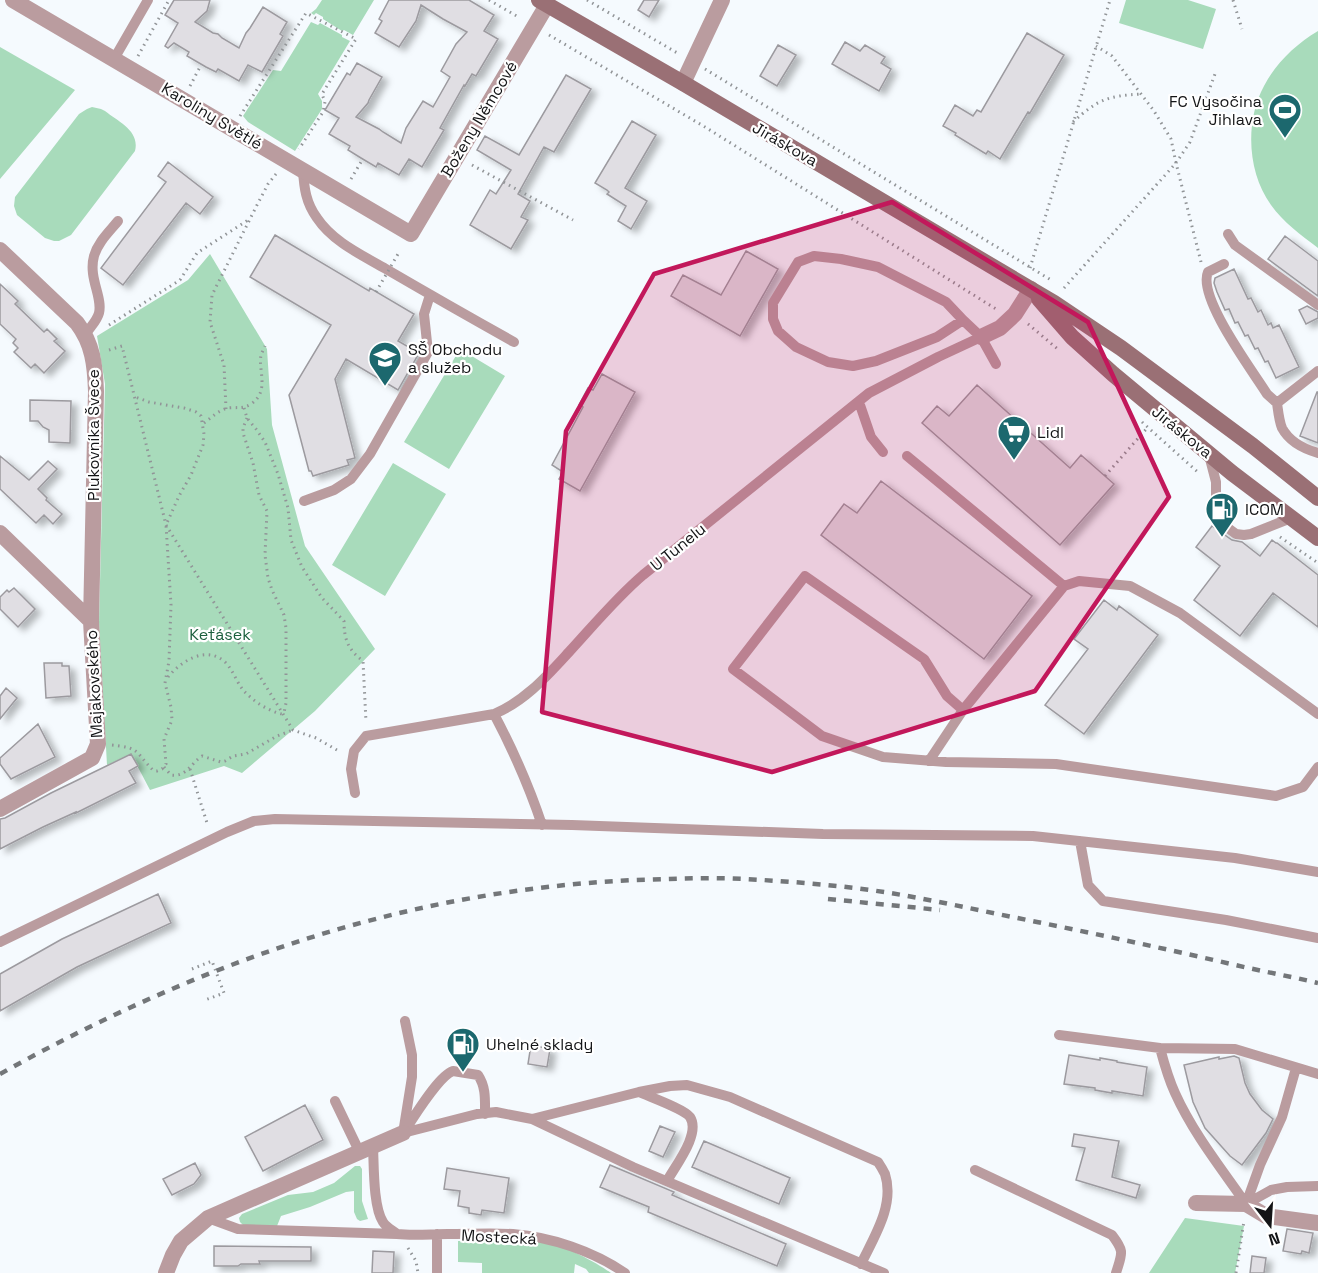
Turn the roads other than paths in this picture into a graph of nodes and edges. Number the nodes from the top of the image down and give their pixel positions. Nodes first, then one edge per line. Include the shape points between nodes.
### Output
1 (13, 0) edge
2 (722, 0) edge
3 (147, 1) edge
4 (543, 2) edge
5 (114, 59) junction
6 (683, 83) junction
7 (303, 170) junction
8 (118, 221) dead end
9 (411, 234) joint
10 (1228, 234) dead end
11 (0, 250) edge
12 (1224, 264) dead end
13 (1025, 286) junction
14 (429, 295) junction
15 (1318, 305) edge
16 (963, 320) junction
17 (90, 327) junction
18 (981, 337) junction
19 (514, 342) dead end
20 (996, 364) dead end
21 (1318, 371) edge
22 (859, 402) junction
23 (1277, 403) junction
24 (883, 452) dead end
25 (1208, 452) junction
26 (1318, 453) edge
27 (907, 456) dead end
28 (1318, 498) edge
29 (304, 501) dead end
30 (1291, 518) junction
31 (0, 533) edge
32 (1318, 538) edge
33 (1064, 586) junction
34 (91, 621) junction
35 (963, 710) junction
36 (494, 714) junction
37 (1318, 714) edge
38 (929, 761) junction
39 (1318, 767) edge
40 (355, 793) dead end
41 (0, 809) edge
42 (542, 825) junction
43 (1080, 841) junction
44 (1318, 872) edge
45 (1318, 938) edge
46 (0, 942) edge
47 (405, 1021) dead end
48 (1059, 1035) dead end
49 (1160, 1048) junction
50 (1296, 1068) junction
51 (1318, 1074) edge
52 (639, 1092) junction
53 (335, 1101) dead end
54 (485, 1113) junction
55 (532, 1119) junction
56 (403, 1134) junction
57 (367, 1150) junction
58 (975, 1170) dead end
59 (667, 1181) junction
60 (1318, 1186) edge
61 (1196, 1203) dead end
62 (1246, 1204) junction
63 (208, 1218) junction
64 (1318, 1223) edge
65 (397, 1233) junction
66 (437, 1234) junction
67 (861, 1264) junction
68 (166, 1273) edge
69 (437, 1273) edge
70 (625, 1273) edge
71 (884, 1273) edge
72 (1116, 1273) edge

1 - 5 street, Karoliny Světlé
2 - 6 street
3 - 5 lane
4 - 6 main road, Jiráskova
4 - 9 street, Boženy Němcové via 534,26
5 - 7 street, Karoliny Světlé
6 - 13 main road, Jiráskova
7 - 9 street, Karoliny Světlé
7 - 14 lane via 309,204 330,234
8 - 17 lane via 94,255 92,272 99,313
10 - 15 lane via 1235,245
11 - 17 street, Plukovníka Švece via 77,323
12 - 23 lane via 1208,272 1210,299 1267,394
13 - 18 street, U Tunelu via 1015,314 1000,328
13 - 25 main road, Jiráskova via 1072,338
13 - 28 main road, Jiráskova via 1121,348
14 - 19 lane
14 - 29 lane via 424,314 428,352 370,454 351,478 334,490
16 - 16 lane via 937,337 876,362 853,366 828,362 796,347 778,331 773,303 798,262 814,256 878,267 946,302
16 - 18 lane
17 - 34 street, Plukovníka Švece via 96,391
18 - 20 lane
18 - 22 lane, U Tunelu via 884,384
21 - 23 lane
22 - 24 lane via 871,437
22 - 36 lane, U Tunelu via 643,575 526,696
23 - 26 lane via 1281,427 1291,439
25 - 30 main road, Jiráskova
25 - 30 lane via 1216,482 1217,520 1236,534 1244,535
27 - 33 lane
30 - 32 main road, Jiráskova
31 - 34 street, Majakovského
33 - 35 lane
33 - 37 lane via 1079,581 1130,586 1180,613
34 - 41 street, Majakovského via 99,744 92,758
35 - 38 lane
35 - 38 lane via 947,696 924,659 805,576 732,669 822,736 883,758
36 - 40 lane, U Tunelu via 366,736 354,751 351,769
36 - 42 lane via 530,789
38 - 39 lane via 1056,764 1276,796 1303,787
42 - 43 lane
42 - 46 lane via 254,821
43 - 44 lane via 1235,858
43 - 45 lane via 1088,885 1103,901
47 - 56 lane via 412,1077
48 - 49 lane
49 - 50 lane via 1235,1050
49 - 62 lane via 1187,1118
50 - 51 lane
50 - 62 lane via 1282,1117
52 - 55 lane
52 - 59 lane via 691,1118 689,1143
52 - 67 lane via 687,1085 730,1097 878,1162 885,1174 888,1198 882,1221
53 - 57 lane
54 - 55 lane
54 - 56 lane
54 - 56 lane via 484,1085 478,1075 453,1071 440,1080
55 - 59 lane
56 - 57 street
57 - 63 street
57 - 65 lane via 382,1220
58 - 72 lane via 1112,1235 1122,1253
59 - 67 lane
60 - 62 lane via 1271,1190
61 - 62 street
62 - 64 street via 1266,1216
63 - 65 lane, Mostecká via 238,1229
63 - 68 street via 182,1241
65 - 66 lane, Mostecká
66 - 69 lane, Mostecká
66 - 70 lane, Mostecká via 512,1234 550,1240 581,1250
67 - 71 lane

